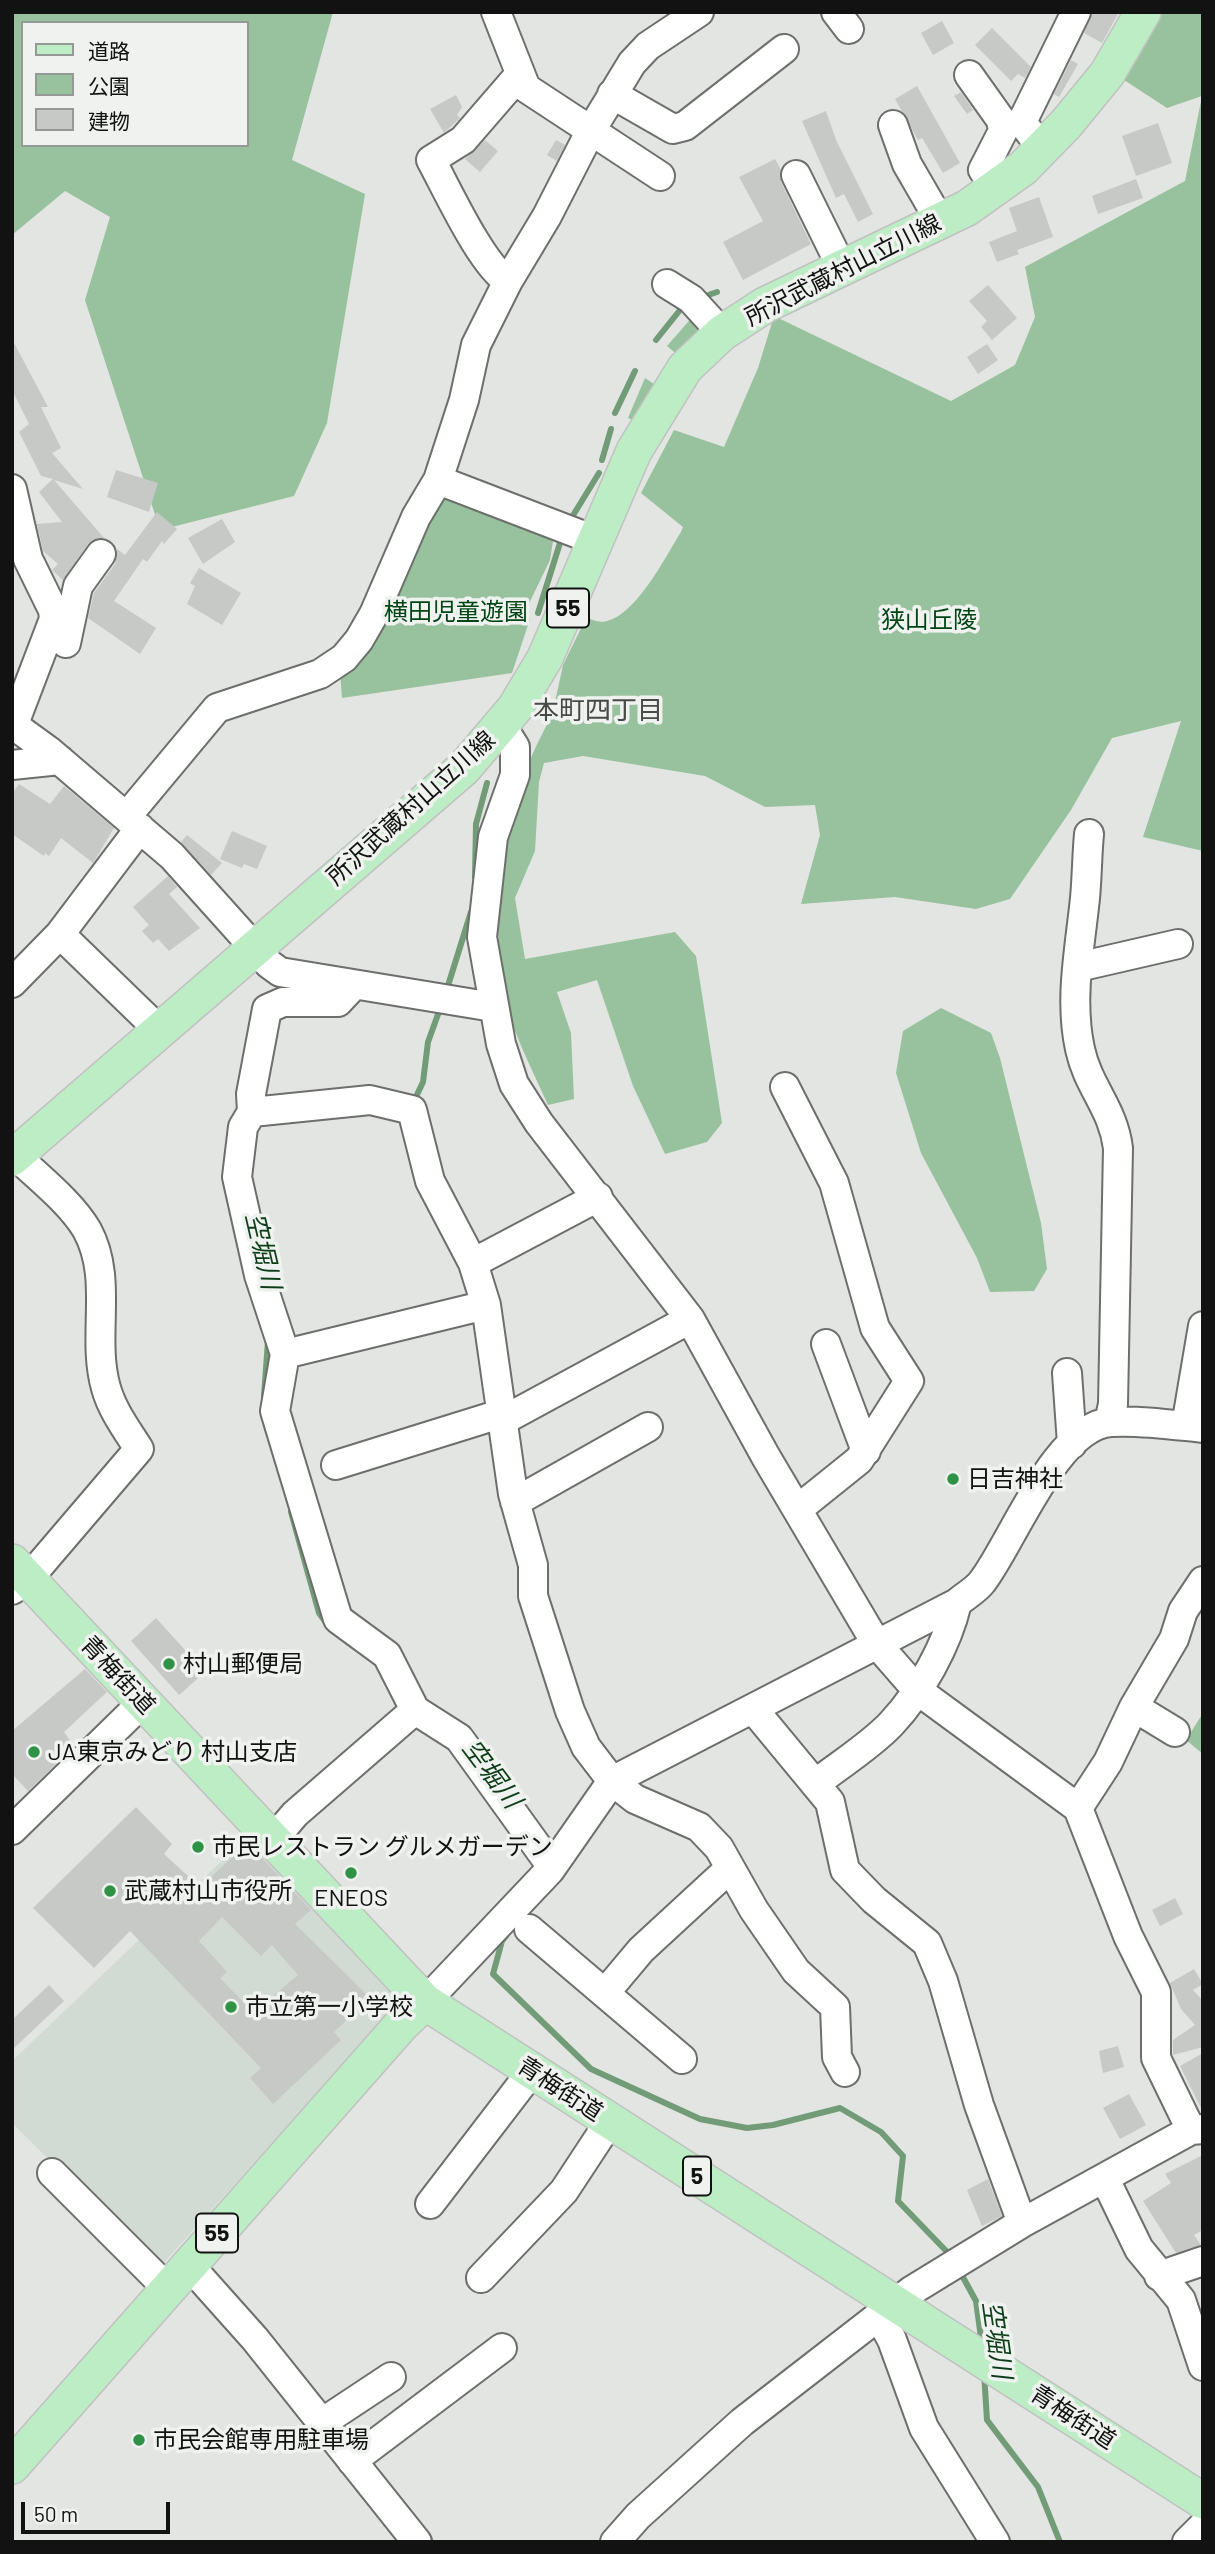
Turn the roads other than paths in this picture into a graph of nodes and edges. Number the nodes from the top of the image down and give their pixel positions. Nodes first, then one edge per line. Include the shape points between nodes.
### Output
1 (496, 12) edge
2 (699, 12) edge
3 (1076, 12) edge
4 (1143, 12) edge
5 (784, 49) dead end
6 (520, 74) junction
7 (969, 75) dead end
8 (612, 94) junction
9 (893, 125) dead end
10 (590, 132) junction
11 (1042, 149) junction
12 (796, 175) dead end
13 (660, 176) dead end
14 (996, 187) junction
15 (940, 221) junction
16 (842, 268) junction
17 (508, 281) junction
18 (667, 284) dead end
19 (722, 333) junction
20 (438, 480) junction
21 (12, 489) edge
22 (597, 541) junction
23 (101, 554) dead end
24 (15, 721) edge
25 (502, 726) junction
26 (60, 760) junction
27 (12, 765) edge
28 (133, 822) junction
29 (1089, 834) dead end
30 (60, 934) junction
31 (1178, 944) dead end
32 (256, 949) junction
33 (1078, 967) junction
34 (12, 983) edge
35 (354, 985) junction
36 (493, 1007) junction
37 (159, 1030) junction
38 (785, 1087) dead end
39 (251, 1103) junction
40 (13, 1155) edge
41 (597, 1197) junction
42 (473, 1263) junction
43 (486, 1305) junction
44 (690, 1319) junction
45 (1203, 1326) edge
46 (826, 1344) dead end
47 (285, 1354) junction
48 (1067, 1373) dead end
49 (500, 1418) junction
50 (1109, 1422) junction
51 (648, 1427) dead end
52 (1194, 1427) edge
53 (1072, 1444) junction
54 (866, 1451) junction
55 (336, 1465) dead end
56 (515, 1502) junction
57 (798, 1510) junction
58 (18, 1577) edge
59 (1203, 1581) edge
60 (957, 1603) junction
61 (876, 1643) junction
62 (917, 1690) junction
63 (143, 1702) junction
64 (1134, 1707) junction
65 (754, 1710) junction
66 (410, 1715) junction
67 (1175, 1731) dead end
68 (612, 1782) junction
69 (815, 1784) junction
70 (1078, 1808) junction
71 (12, 1830) edge
72 (272, 1841) junction
73 (730, 1868) junction
74 (548, 1873) junction
75 (529, 1929) dead end
76 (605, 1993) junction
77 (425, 2002) junction
78 (682, 2059) dead end
79 (532, 2071) junction
80 (845, 2071) dead end
81 (610, 2121) junction
82 (1197, 2130) edge
83 (52, 2173) dead end
84 (1105, 2179) junction
85 (430, 2204) dead end
86 (1022, 2223) junction
87 (1203, 2260) edge
88 (1159, 2276) junction
89 (178, 2277) junction
90 (481, 2278) dead end
91 (887, 2310) junction
92 (502, 2348) dead end
93 (1203, 2366) edge
94 (391, 2377) dead end
95 (323, 2422) junction
96 (352, 2461) junction
97 (12, 2466) edge
98 (1203, 2501) edge
99 (417, 2542) edge
100 (615, 2542) edge
101 (995, 2542) edge

1 - 6 street
2 - 8 street via 648,46
3 - 11 street via 1022,122
4 - 11 main road, 所沢武蔵村山立川線 / 55 via 1107,74
5 - 8 street via 685,126 673,129
6 - 10 street via 526,88
6 - 17 street via 463,140 431,160 476,241 499,276
7 - 14 street via 1001,120 1003,131 983,170
8 - 10 street
9 - 15 street via 907,164
10 - 13 street
10 - 17 street
11 - 14 main road, 所沢武蔵村山立川線 / 55
12 - 16 street
14 - 15 main road, 所沢武蔵村山立川線 / 55
15 - 16 main road, 所沢武蔵村山立川線 / 55
16 - 19 main road, 所沢武蔵村山立川線 / 55 via 765,305
17 - 20 street via 476,345
18 - 19 street via 691,299
19 - 22 main road, 所沢武蔵村山立川線 / 55 via 685,368 656,411
20 - 22 street
20 - 28 street via 416,517 374,614 344,658 320,674 217,708
21 - 24 street via 28,559 54,619
22 - 25 main road, 所沢武蔵村山立川線 / 55 via 545,658
23 - 24 street via 78,586 70,634 56,665
24 - 26 street
25 - 32 main road, 所沢武蔵村山立川線 / 55 via 464,768
25 - 36 street via 516,758 489,858 482,937
26 - 27 street
26 - 28 street
28 - 30 street
28 - 32 street via 172,856
29 - 33 street
30 - 34 street
30 - 37 street
31 - 33 street
32 - 35 street via 280,972
32 - 37 main road, 所沢武蔵村山立川線 / 55
33 - 50 street via 1075,1020 1080,1051 1115,1124 1118,1148
35 - 36 street
35 - 39 street via 338,1002 283,1002 267,1009
36 - 41 street via 514,1084
37 - 40 main road, 所沢武蔵村山立川線 / 55
38 - 54 street via 834,1183 875,1328 909,1381
39 - 42 street via 370,1100 412,1110 430,1181
39 - 47 street via 243,1126 237,1177
40 - 58 street via 80,1219 92,1240 102,1285 105,1388 139,1449
41 - 42 street
41 - 44 street
42 - 43 street
43 - 47 street
43 - 49 street
44 - 49 street
44 - 57 street
45 - 52 street
46 - 54 street
47 - 66 street via 275,1411 338,1619 387,1655
48 - 53 street
49 - 55 street
49 - 56 street
50 - 52 street
50 - 53 street via 1092,1427
51 - 56 street
53 - 60 street via 1020,1513 982,1583
54 - 57 street
56 - 68 street via 533,1565 533,1596 570,1711 586,1747
57 - 61 street
58 - 63 main road, 青梅街道 / 5
59 - 64 street
60 - 61 street
60 - 62 street via 951,1629
61 - 62 street
61 - 65 street
62 - 69 street via 890,1725
62 - 70 street
63 - 71 street
63 - 72 main road, 青梅街道 / 5
64 - 67 street
64 - 70 street via 1108,1762
65 - 68 street
65 - 69 street
66 - 72 street via 295,1814
66 - 74 street via 459,1738 519,1836
68 - 73 street via 635,1799 699,1827
68 - 74 street
69 - 86 street via 830,1802 845,1870 927,1943 932,1953
70 - 82 street via 1128,1936 1156,1992 1156,2058
72 - 77 main road, 青梅街道 / 5
73 - 76 street via 641,1950
73 - 80 street via 796,1970 835,2007 837,2057
74 - 77 street
75 - 76 street
76 - 78 street
77 - 79 main road, 青梅街道 / 5
77 - 89 main road, 55
79 - 81 main road, 青梅街道 / 5
79 - 85 street
81 - 90 street via 564,2191
81 - 91 main road, 青梅街道 / 5
82 - 84 street
83 - 89 street
84 - 86 street
84 - 88 street via 1139,2249
86 - 91 street
87 - 88 street
88 - 93 street via 1181,2300
89 - 95 street
89 - 97 main road, 55
91 - 98 main road, 青梅街道 / 5 via 982,2359
91 - 100 street via 742,2422
91 - 101 street via 892,2340 924,2428
92 - 96 street
94 - 95 street
95 - 96 street
96 - 99 street

